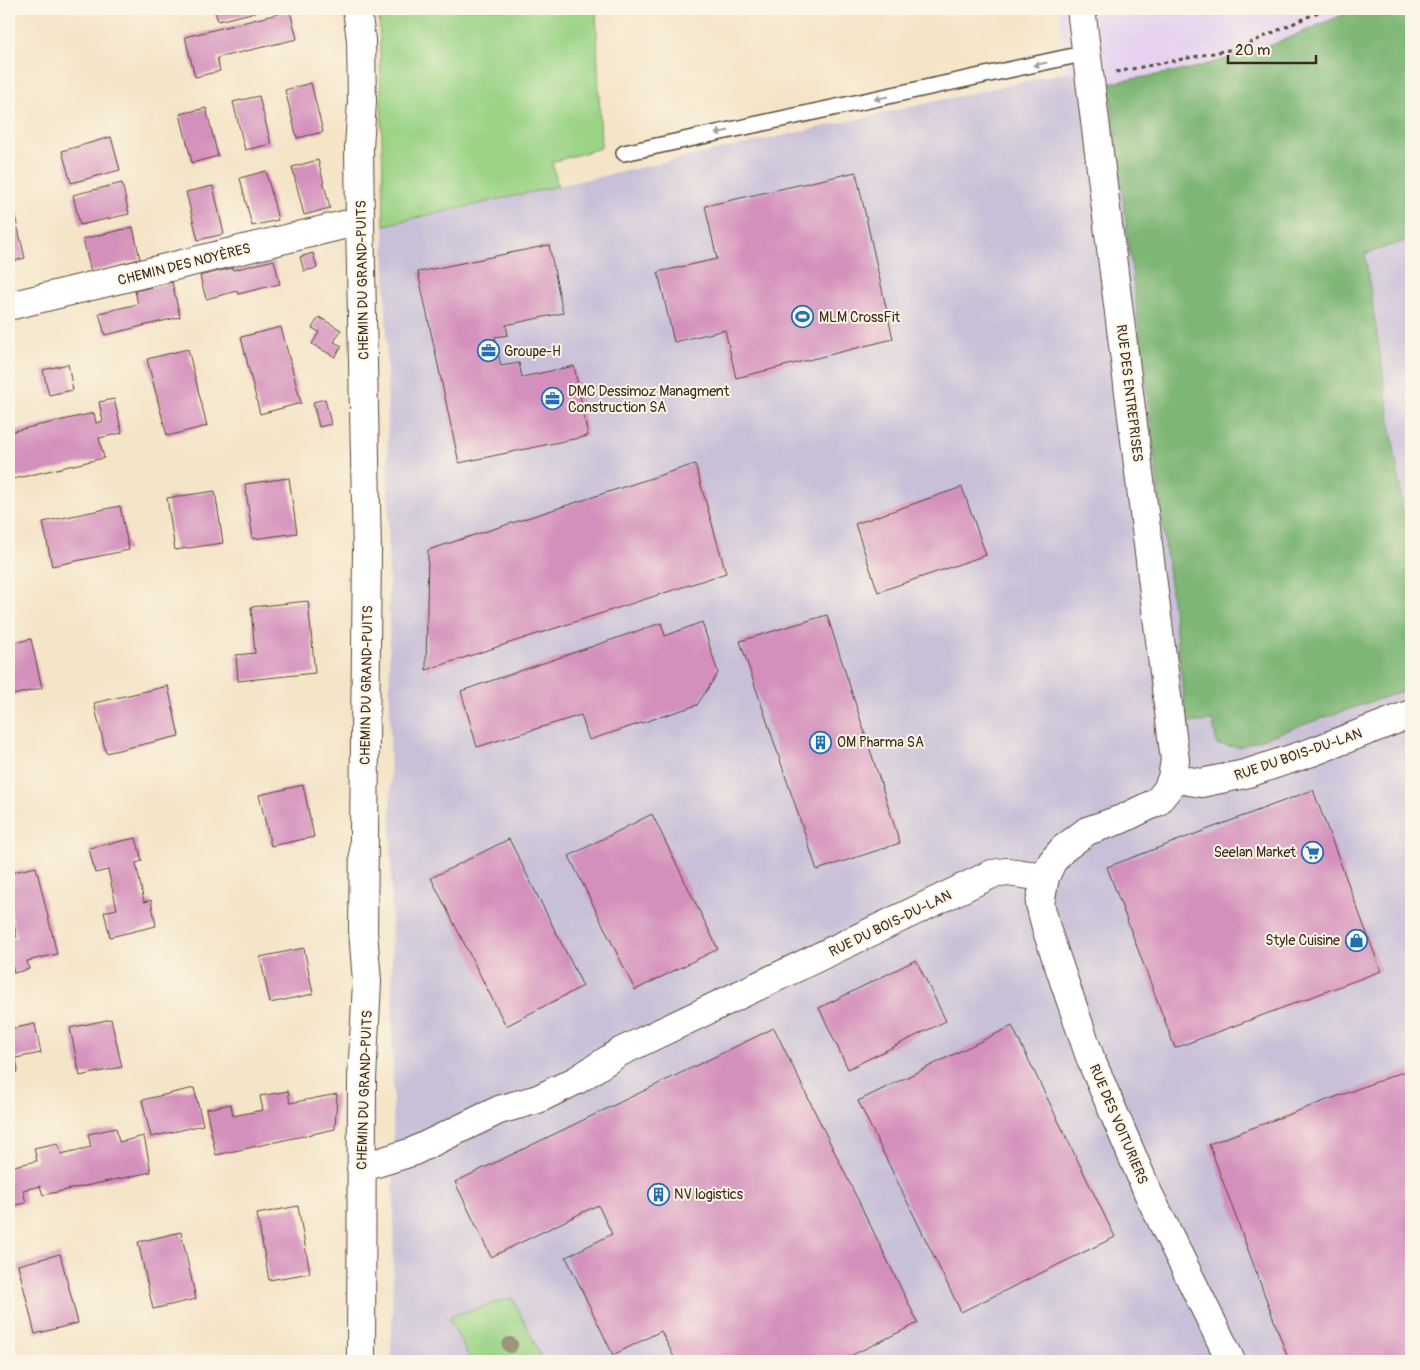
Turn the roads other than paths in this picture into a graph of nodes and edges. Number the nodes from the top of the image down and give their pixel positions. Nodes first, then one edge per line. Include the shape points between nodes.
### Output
1 (357, 9) edge
2 (1081, 9) edge
3 (1089, 65) junction
4 (624, 153) dead end
5 (360, 222) junction
6 (9, 306) edge
7 (1411, 714) edge
8 (1172, 778) junction
9 (1045, 877) junction
10 (361, 1168) junction
11 (361, 1361) edge
12 (1231, 1361) edge

1 - 5 street, CHEMIN DU GRAND-PUITS via 362,101
2 - 3 street, RUE DES ENTREPRISES
3 -> 4 lane
3 - 8 street, RUE DES ENTREPRISES via 1175,760
5 - 6 street, CHEMIN DES NOYÈRES
5 - 10 street, CHEMIN DU GRAND-PUITS via 368,551 364,922 367,982
7 - 8 street, RUE DU BOIS-DU-LAN via 1245,774 1201,782
8 - 9 street via 1157,802 1074,840 1052,862
9 - 10 street, RUE DU BOIS-DU-LAN via 1006,872 992,874 620,1052 538,1100 500,1110 412,1152
9 - 12 street, RUE DES VOITURIERS via 1040,904 1091,1060 1150,1196
10 - 11 street, CHEMIN DU GRAND-PUITS

